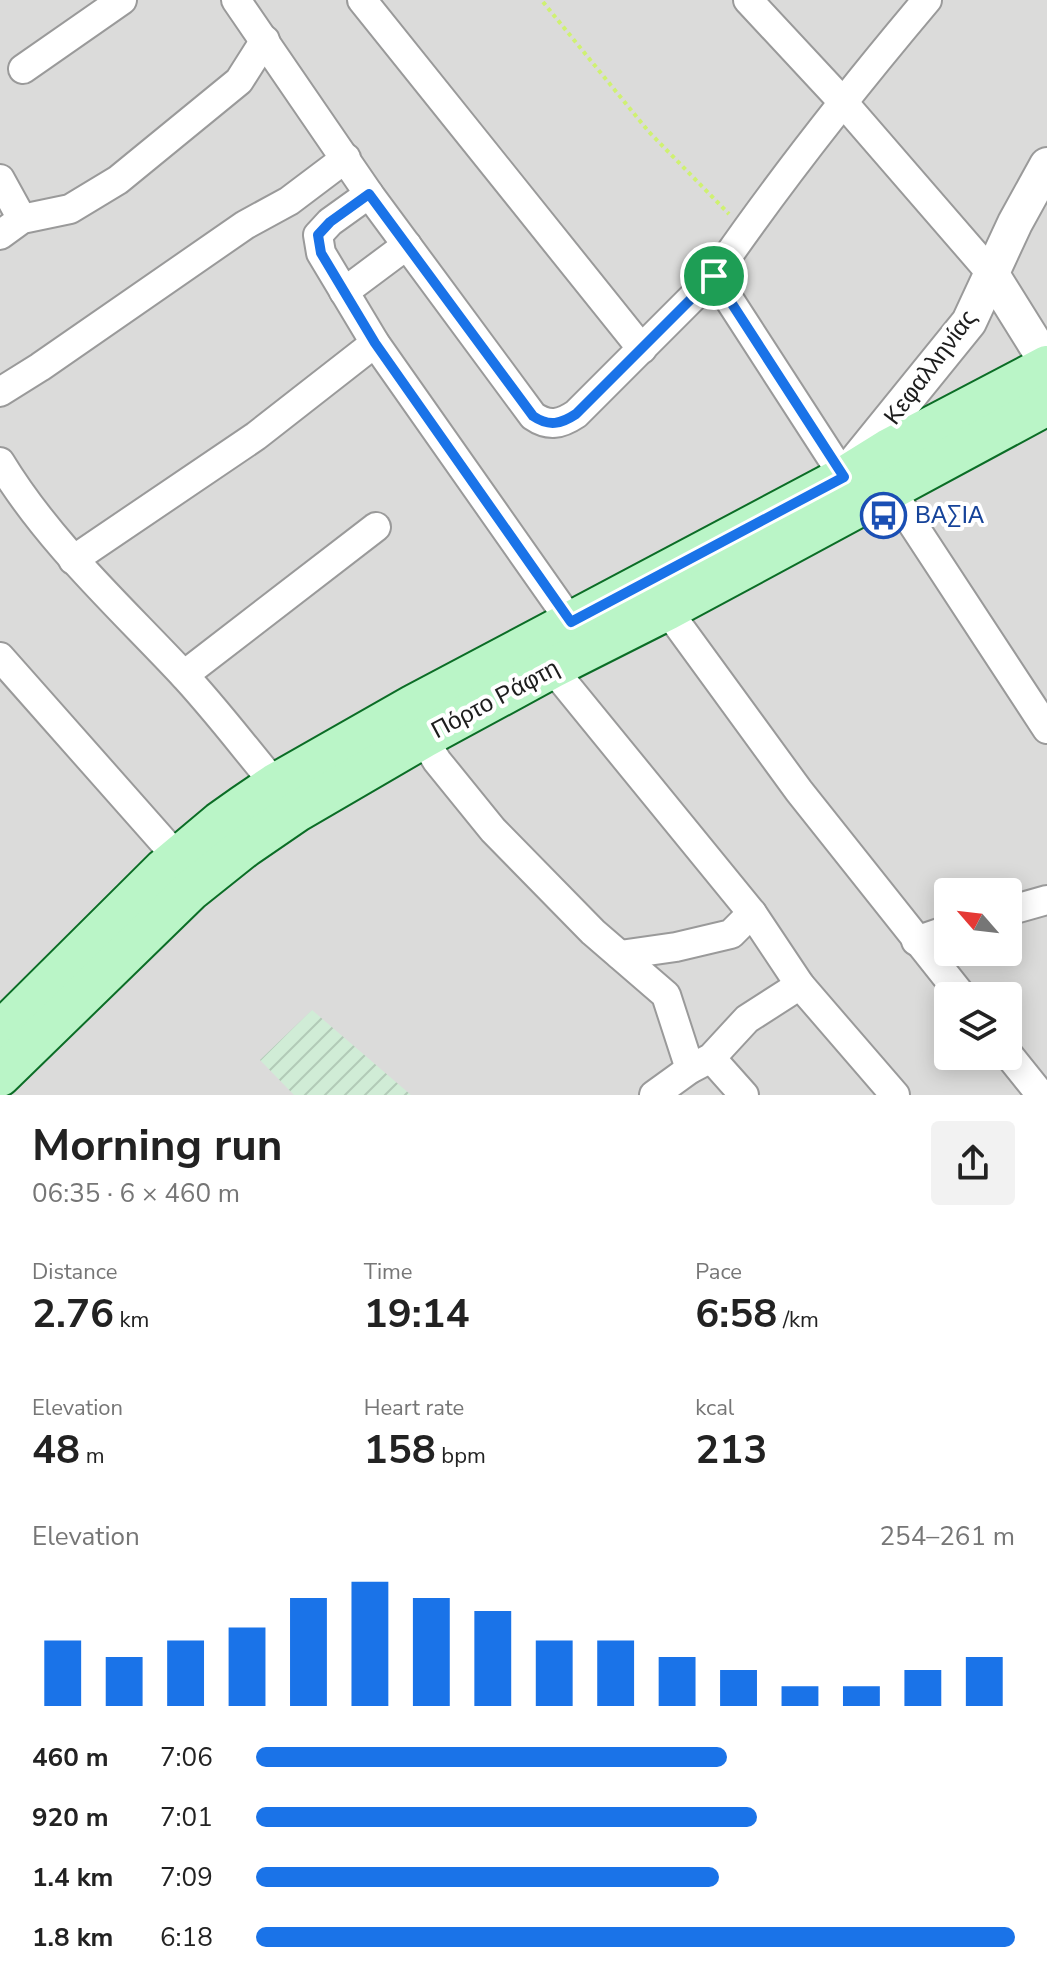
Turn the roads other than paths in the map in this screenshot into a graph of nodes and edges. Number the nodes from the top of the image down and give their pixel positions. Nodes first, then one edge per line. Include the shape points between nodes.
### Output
1 (122, 0) edge
2 (236, 0) edge
3 (362, 0) edge
4 (748, 0) edge
5 (927, 0) edge
6 (265, 40) junction
7 (23, 69) dead end
8 (842, 101) junction
9 (346, 158) junction
10 (1047, 165) edge
11 (0, 179) edge
12 (369, 194) junction
13 (11, 227) edge
14 (407, 245) junction
15 (991, 273) junction
16 (714, 276) junction
17 (344, 292) junction
18 (375, 343) junction
19 (642, 349) junction
20 (1047, 364) edge
21 (0, 392) edge
22 (1047, 405) edge
23 (0, 462) edge
24 (844, 477) junction
25 (891, 491) junction
26 (376, 527) dead end
27 (73, 560) junction
28 (667, 610) junction
29 (571, 622) junction
30 (0, 657) edge
31 (552, 668) junction
32 (184, 675) junction
33 (1047, 729) edge
34 (423, 738) junction
35 (275, 784) junction
36 (177, 857) junction
37 (1047, 900) edge
38 (1022, 907) edge
39 (752, 913) junction
40 (934, 935) edge
41 (916, 941) junction
42 (620, 955) junction
43 (950, 982) edge
44 (800, 985) junction
45 (0, 1032) edge
46 (700, 1064) junction
47 (1021, 1070) edge
48 (0, 1076) edge
49 (654, 1095) edge
50 (744, 1095) edge
51 (895, 1095) edge
52 (1041, 1095) edge

1 - 7 street
2 - 6 street
3 - 19 street
4 - 8 street
5 - 8 street
6 - 9 street
6 - 13 street via 239,81 118,180 70,209
8 - 15 street
8 - 16 street
9 - 12 street
9 - 21 street
10 - 15 street, Κεφαλληνίας
11 - 13 street
12 - 14 street
12 - 17 street via 318,235 321,253
14 - 17 street
14 - 19 street via 543,423 566,421 576,414
15 - 20 street
15 - 24 street, Κεφαλληνίας via 969,322
16 - 19 street
16 - 24 street
17 - 18 street
18 - 27 street via 256,436
18 - 29 street
20 - 24 main road, Πόρτο Ράφτη
22 - 25 main road, Πόρτο Ράφτη
23 - 27 street
24 - 29 main road, Πόρτο Ράφτη
25 - 28 main road, Πόρτο Ράφτη
25 - 33 street
26 - 32 street
27 - 32 street
28 - 31 main road, Πόρτο Ράφτη
28 - 41 street
29 - 35 main road, Πόρτο Ράφτη
30 - 36 street
31 - 34 main road, Πόρτο Ράφτη
31 - 39 street
32 - 35 street
34 - 42 street via 493,830
34 - 48 main road, Πόρτο Ράφτη via 296,812 220,866
35 - 36 main road, Πόρτο Ράφτη
36 - 45 main road, Πόρτο Ράφτη
37 - 38 street
39 - 42 street via 731,934
39 - 44 street
40 - 41 street
41 - 43 street
42 - 46 street via 666,995
44 - 46 street via 747,1019
44 - 51 street
46 - 49 street
46 - 50 street
47 - 52 street

